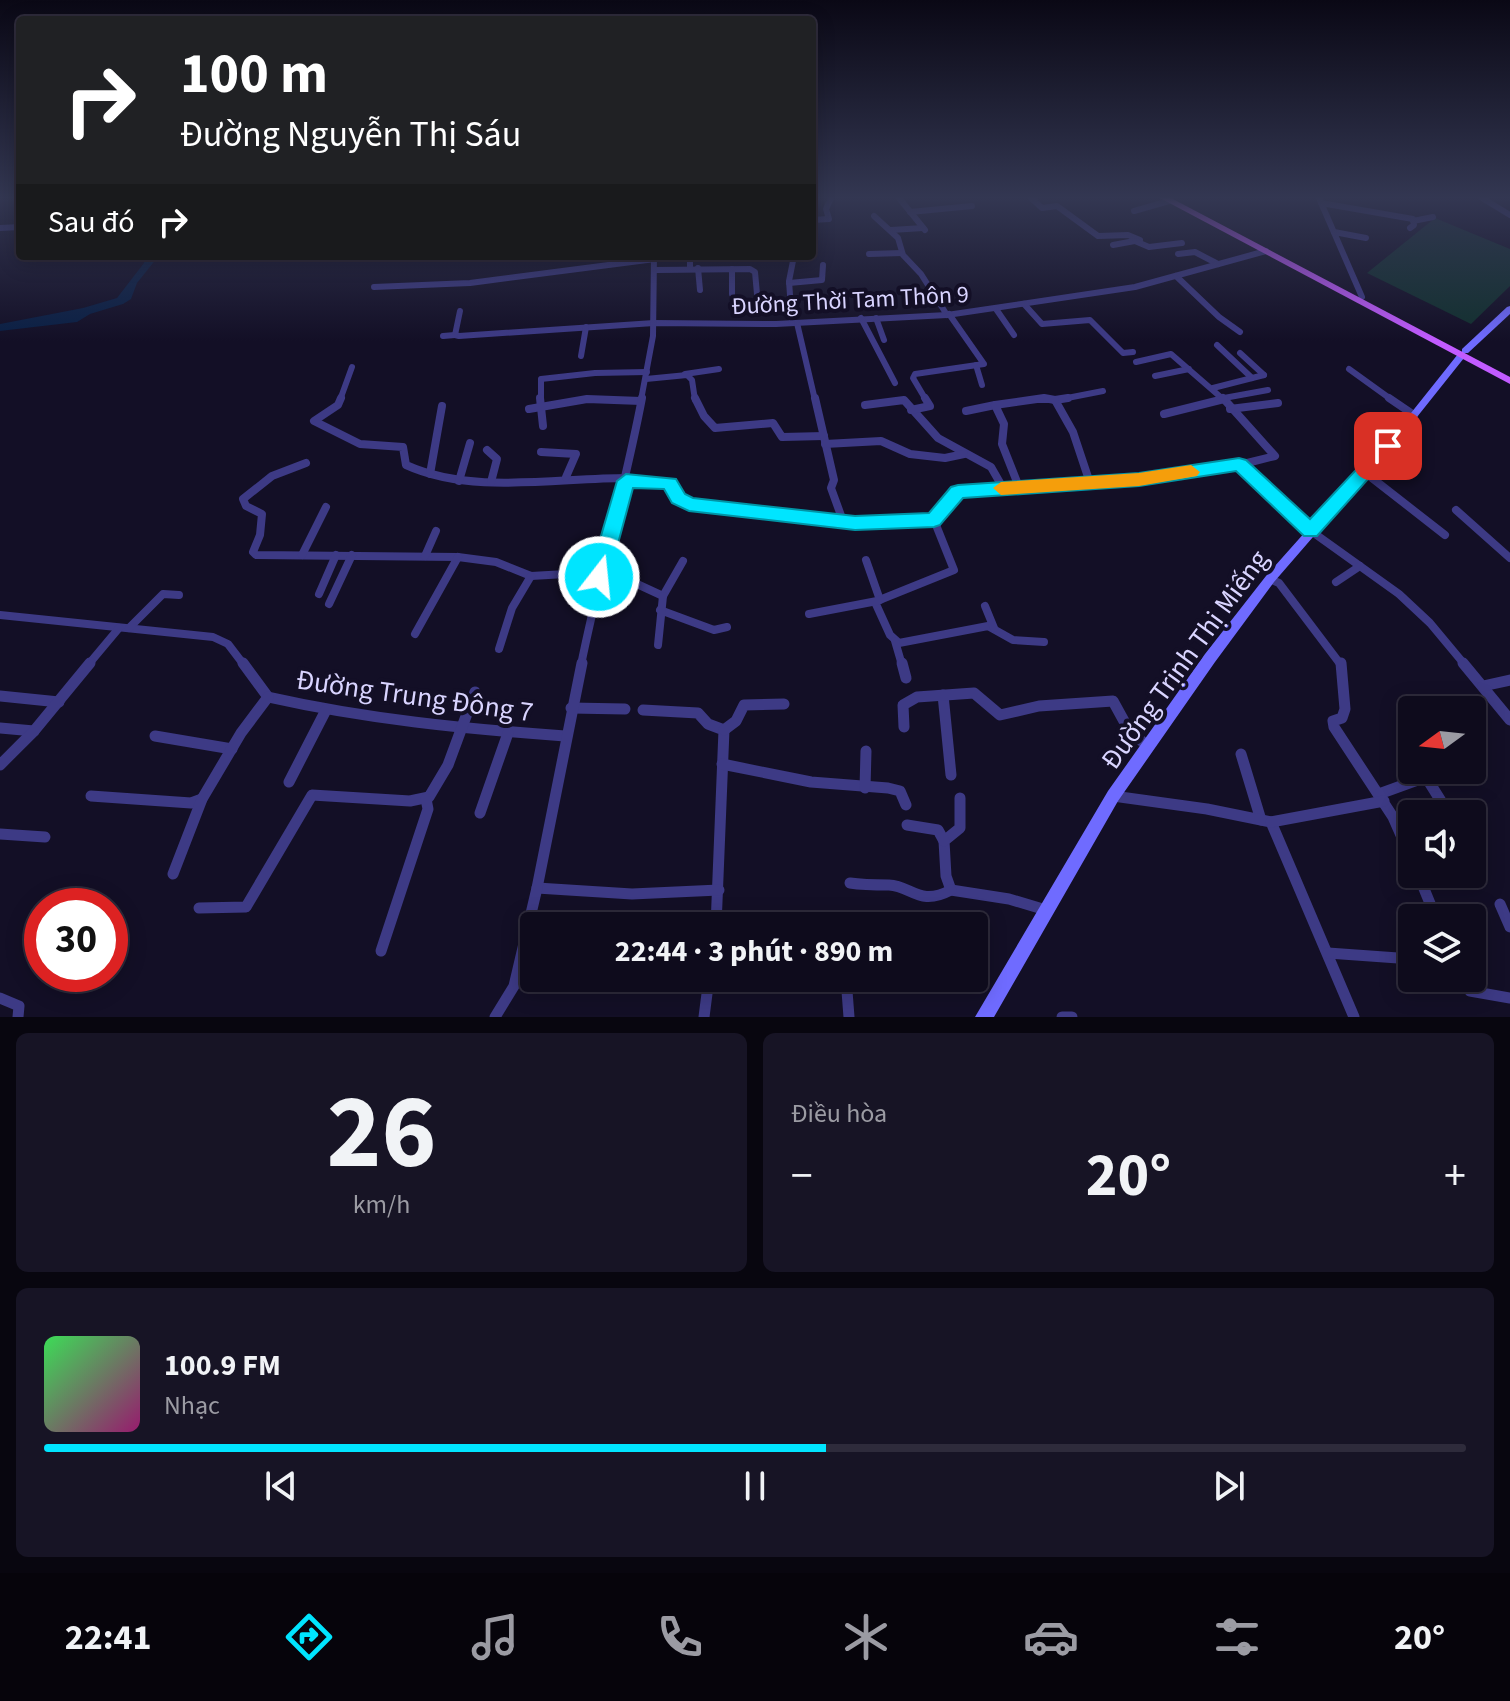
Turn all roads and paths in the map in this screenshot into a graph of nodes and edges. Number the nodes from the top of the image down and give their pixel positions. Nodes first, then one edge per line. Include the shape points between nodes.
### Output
1 (900, 245) edge
2 (1256, 245) edge
3 (1260, 245) edge
4 (1340, 245) edge
5 (1266, 251) junction
6 (902, 253) junction
7 (869, 254) dead end
8 (1178, 254) dead end
9 (691, 260) edge
10 (793, 260) edge
11 (655, 261) edge
12 (823, 265) dead end
13 (1218, 265) junction
14 (694, 268) junction
15 (732, 269) junction
16 (1176, 276) junction
17 (789, 283) junction
18 (374, 287) dead end
19 (700, 290) dead end
20 (732, 294) dead end
21 (757, 294) dead end
22 (1362, 297) junction
23 (1024, 304) junction
24 (996, 309) junction
25 (1510, 309) edge
26 (460, 311) dead end
27 (948, 314) junction
28 (861, 318) junction
29 (876, 318) junction
30 (654, 323) junction
31 (795, 323) junction
32 (586, 327) junction
33 (1240, 332) dead end
34 (455, 335) junction
35 (1014, 335) dead end
36 (443, 336) dead end
37 (884, 340) dead end
38 (1217, 345) dead end
39 (1133, 352) dead end
40 (1240, 353) dead end
41 (1463, 354) junction
42 (581, 356) dead end
43 (1136, 362) dead end
44 (976, 365) junction
45 (352, 367) dead end
46 (719, 369) dead end
47 (1189, 369) junction
48 (1349, 369) dead end
49 (1510, 374) edge
50 (647, 375) junction
51 (680, 375) junction
52 (1155, 376) dead end
53 (1252, 378) junction
54 (1510, 381) edge
55 (895, 383) dead end
56 (982, 385) dead end
57 (1213, 388) junction
58 (1268, 390) dead end
59 (1103, 391) dead end
60 (1224, 398) junction
61 (1055, 400) junction
62 (641, 401) junction
63 (1278, 403) dead end
64 (865, 405) dead end
65 (995, 405) junction
66 (442, 406) dead end
67 (542, 407) junction
68 (529, 409) dead end
69 (1230, 409) junction
70 (911, 410) junction
71 (966, 411) dead end
72 (1164, 414) dead end
73 (1414, 415) junction
74 (543, 426) dead end
75 (825, 440) junction
76 (470, 443) dead end
77 (487, 450) dead end
78 (541, 452) dead end
79 (964, 454) junction
80 (306, 463) dead end
81 (1239, 465) junction
82 (1363, 471) junction
83 (430, 474) junction
84 (566, 477) junction
85 (626, 479) junction
86 (459, 481) junction
87 (491, 482) junction
88 (1090, 483) junction
89 (1019, 487) junction
90 (1003, 488) junction
91 (326, 507) dead end
92 (1456, 510) dead end
93 (934, 520) junction
94 (843, 521) junction
95 (436, 531) dead end
96 (1311, 531) junction
97 (1445, 535) dead end
98 (302, 555) junction
99 (336, 555) junction
100 (352, 555) junction
101 (425, 556) junction
102 (458, 557) junction
103 (1510, 558) edge
104 (866, 560) dead end
105 (683, 561) dead end
106 (1360, 566) junction
107 (600, 574) junction
108 (531, 576) junction
109 (1270, 579) junction
110 (1336, 582) dead end
111 (319, 594) dead end
112 (179, 595) dead end
113 (663, 596) junction
114 (878, 601) junction
115 (329, 604) dead end
116 (985, 606) dead end
117 (660, 610) junction
118 (809, 614) dead end
119 (0, 615) edge
120 (727, 627) dead end
121 (124, 628) junction
122 (994, 628) junction
123 (415, 634) dead end
124 (895, 639) junction
125 (1044, 642) dead end
126 (658, 645) dead end
127 (499, 649) dead end
128 (906, 678) dead end
129 (1510, 680) edge
130 (1483, 686) junction
131 (475, 692) dead end
132 (943, 695) junction
133 (0, 696) edge
134 (268, 697) junction
135 (59, 702) junction
136 (784, 704) dead end
137 (571, 708) junction
138 (625, 709) dead end
139 (326, 710) junction
140 (643, 710) dead end
141 (1510, 720) edge
142 (904, 727) dead end
143 (0, 728) edge
144 (460, 729) junction
145 (724, 730) junction
146 (34, 731) junction
147 (508, 733) junction
148 (155, 736) dead end
149 (565, 736) junction
150 (1148, 746) junction
151 (232, 749) junction
152 (866, 751) dead end
153 (1241, 754) dead end
154 (722, 764) junction
155 (0, 765) edge
156 (951, 775) dead end
157 (289, 782) dead end
158 (1411, 784) edge
159 (865, 788) junction
160 (91, 796) dead end
161 (1113, 796) junction
162 (960, 798) dead end
163 (1381, 798) junction
164 (202, 799) junction
165 (426, 799) junction
166 (906, 805) dead end
167 (480, 813) dead end
168 (1266, 821) junction
169 (1398, 823) edge
170 (907, 825) dead end
171 (0, 834) edge
172 (45, 837) dead end
173 (944, 841) junction
174 (173, 874) dead end
175 (850, 883) dead end
176 (537, 888) junction
177 (719, 890) junction
178 (951, 890) junction
179 (1500, 904) dead end
180 (199, 908) dead end
181 (1046, 910) junction
182 (717, 912) edge
183 (1510, 927) edge
184 (381, 951) dead end
185 (1328, 953) junction
186 (1398, 958) edge
187 (707, 992) edge
188 (847, 992) edge
189 (1476, 992) edge
190 (0, 998) edge
191 (1510, 998) edge
192 (18, 1017) edge
193 (495, 1017) edge
194 (704, 1017) edge
195 (849, 1017) edge
196 (984, 1017) edge
197 (1062, 1017) edge
198 (1072, 1017) edge
199 (1354, 1017) edge

1 - 6 street
2 - 5 main road
3 - 22 main road
4 - 22 street
5 - 13 street, Đường Thời Tam Thôn 9
5 - 41 main road
6 - 7 street
6 - 27 street
8 - 13 street via 1195,252
9 - 14 street
10 - 17 street
11 - 14 street
11 - 18 street via 470,283
11 - 30 street
12 - 17 street via 822,280
13 - 16 street, Đường Thời Tam Thôn 9
14 - 15 street
14 - 19 street
15 - 20 street
15 - 21 street via 755,272
16 - 23 street, Đường Thời Tam Thôn 9
16 - 33 street
17 - 31 street
22 - 41 main road
23 - 24 street, Đường Thời Tam Thôn 9
23 - 39 street via 1042,324 1090,320 1123,353
24 - 27 street, Đường Thời Tam Thôn 9
24 - 35 street
25 - 41 main road, Đường Trịnh Thị Miếng
26 - 34 street
27 - 29 street, Đường Thời Tam Thôn 9
27 - 44 street via 984,364
28 - 29 street, Đường Thời Tam Thôn 9
28 - 31 street, Đường Thời Tam Thôn 9
28 - 55 street
29 - 37 street
30 - 31 street, Đường Thời Tam Thôn 9
30 - 32 street, Đường Thời Tam Thôn 9
30 - 50 street
31 - 75 street
32 - 34 street, Đường Thời Tam Thôn 9
32 - 42 street
34 - 36 street, Đường Thời Tam Thôn 9
38 - 53 street
40 - 53 street via 1264,375
41 - 49 main road
41 - 54 main road
41 - 73 main road, Đường Trịnh Thị Miếng
43 - 47 street via 1171,354
44 - 56 street
44 - 70 street via 915,374 930,406
45 - 83 street via 338,405 314,421 360,444 403,447 406,465
46 - 51 street
47 - 52 street
47 - 57 street
48 - 73 street
50 - 51 street
50 - 62 street
50 - 67 street via 541,379
51 - 75 street via 692,380 696,403 715,428 773,423 784,437
53 - 57 street
57 - 60 street
58 - 60 street
59 - 61 street
60 - 69 street
60 - 72 street
61 - 65 street
61 - 88 street via 1073,432
62 - 67 street via 587,399
62 - 85 street
63 - 69 street
64 - 70 street via 904,400
65 - 71 street
65 - 89 street via 1004,424 1002,444
66 - 83 street
67 - 68 street
67 - 74 street
69 - 81 street via 1275,456
70 - 79 street via 938,438
73 - 82 main road, Đường Trịnh Thị Miếng
75 - 79 street via 881,441 910,454 945,458
75 - 94 street via 831,488
76 - 86 street
77 - 87 street via 497,459
78 - 84 street via 576,454
79 - 90 street via 991,467
80 - 98 street via 276,474 243,499 262,514 256,555
81 - 88 street
81 - 96 street
82 - 96 main road, Đường Trịnh Thị Miếng
82 - 97 street
83 - 86 street
84 - 85 street
84 - 87 street
85 - 94 street via 670,483 689,505
85 - 107 street
86 - 87 street
88 - 89 street
89 - 90 street
90 - 93 street via 958,491
91 - 98 street
92 - 103 street
93 - 94 street
93 - 114 street via 954,570
95 - 101 street
96 - 106 street
96 - 109 main road, Đường Trịnh Thị Miếng
98 - 99 street
99 - 100 street
99 - 111 street
100 - 101 street
100 - 115 street
101 - 102 street
102 - 108 street via 496,562
102 - 123 street
104 - 114 street
105 - 113 street
106 - 110 street
106 - 130 street via 1430,623
107 - 108 street
107 - 113 street
107 - 137 street
108 - 127 street via 512,608
109 - 150 main road, Đường Trịnh Thị Miếng
109 - 163 street via 1279,583 1341,664 1345,709 1334,727
112 - 121 street via 163,594
113 - 117 street
114 - 118 street
114 - 124 street
116 - 122 street
117 - 120 street via 714,630
117 - 126 street
119 - 121 street, Đường Trung Đông 7
121 - 134 street, Đường Trung Đông 7 via 221,640
121 - 135 street
122 - 124 street via 899,643
122 - 125 street via 1013,640
124 - 128 street
129 - 130 street
130 - 141 street
131 - 144 street
132 - 142 street via 906,702
132 - 150 street via 974,693 1000,715 1039,706 1113,701 1130,732
132 - 156 street
133 - 135 street
134 - 139 street, Đường Trung Đông 7
134 - 151 street
135 - 146 street
136 - 145 street via 742,705 736,721
137 - 138 street
137 - 149 street
139 - 144 street, Đường Trung Đông 7
139 - 157 street
140 - 145 street via 698,713
143 - 146 street
144 - 147 street, Đường Trung Đông 7
144 - 165 street via 435,791
145 - 154 street
146 - 155 street
147 - 149 street, Đường Trung Đông 7
147 - 167 street
148 - 151 street
149 - 176 street
150 - 161 main road, Đường Trịnh Thị Miếng
151 - 164 street
152 - 159 street
153 - 168 street
154 - 159 street
154 - 177 street
158 - 163 street
159 - 166 street via 900,791
160 - 164 street via 191,803
161 - 168 street
161 - 181 main road, Đường Trịnh Thị Miếng
162 - 173 street via 960,828
163 - 168 street
163 - 169 street
164 - 174 street
165 - 180 street via 312,795 246,907
165 - 184 street via 428,809
168 - 185 street
170 - 173 street via 938,830
171 - 172 street
173 - 178 street
175 - 178 street via 892,885 922,896 939,897
176 - 177 street via 632,894
176 - 193 street via 514,986
177 - 182 street
178 - 181 street
179 - 183 street
181 - 196 main road, Đường Trịnh Thị Miếng
185 - 186 street
185 - 199 street
187 - 194 street
188 - 195 street
189 - 191 street
190 - 192 street via 19,1006
197 - 198 street

